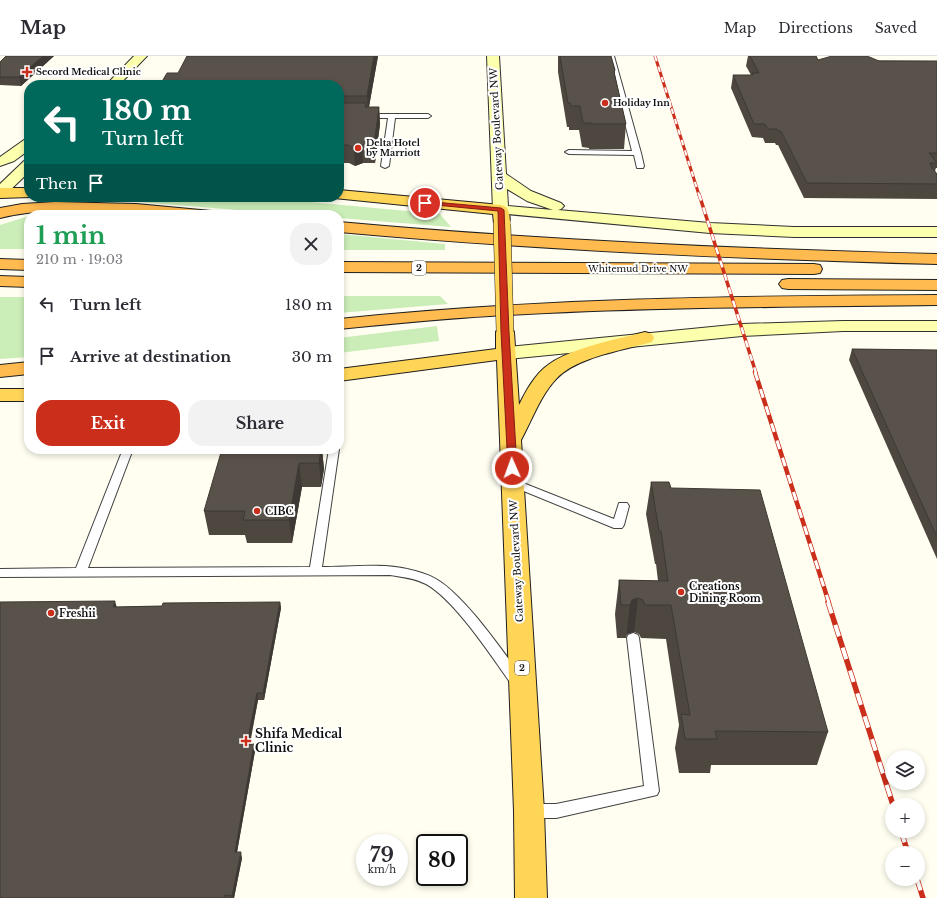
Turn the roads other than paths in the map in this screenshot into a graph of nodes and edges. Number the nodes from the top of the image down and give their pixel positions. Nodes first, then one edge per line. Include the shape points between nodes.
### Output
1 (142, 56) edge
2 (493, 56) edge
3 (610, 56) edge
4 (117, 80) edge
5 (344, 116) edge
6 (392, 116) junction
7 (428, 116) dead end
8 (24, 147) edge
9 (569, 152) dead end
10 (637, 153) junction
11 (0, 162) edge
12 (385, 166) dead end
13 (640, 166) dead end
14 (24, 169) edge
15 (498, 175) junction
16 (0, 193) edge
17 (24, 193) edge
18 (344, 196) edge
19 (152, 210) edge
20 (0, 213) edge
21 (502, 217) junction
22 (680, 226) junction
23 (344, 227) edge
24 (937, 232) edge
25 (937, 259) edge
26 (0, 264) edge
27 (24, 264) edge
28 (344, 267) edge
29 (937, 270) edge
30 (0, 281) edge
31 (24, 282) edge
32 (344, 283) edge
33 (937, 285) edge
34 (937, 300) edge
35 (344, 324) edge
36 (937, 326) edge
37 (645, 338) junction
38 (507, 353) junction
39 (24, 369) edge
40 (0, 371) edge
41 (344, 374) edge
42 (0, 395) edge
43 (24, 396) edge
44 (511, 439) junction
45 (125, 454) edge
46 (333, 454) edge
47 (513, 483) junction
48 (623, 506) dead end
49 (315, 571) junction
50 (81, 572) junction
51 (0, 573) edge
52 (633, 638) dead end
53 (522, 688) junction
54 (529, 811) junction
55 (531, 898) edge

1 - 4 main road
2 - 15 main road, Gateway Boulevard NW
3 - 10 lane
5 - 6 lane
6 - 7 lane
6 - 12 lane
8 - 11 main road
9 - 10 lane
10 - 13 lane
14 - 16 main road
15 - 21 main road, Gateway Boulevard NW
15 - 22 main road via 522,194 535,200 616,220
16 - 17 highway
18 - 21 highway
19 - 20 highway via 59,206 30,207
21 - 22 main road
21 - 38 highway, Gateway Boulevard NW / 2, bridge
22 - 24 main road via 794,232
23 - 25 highway via 676,251
26 - 27 highway
28 - 29 highway, Whitemud Drive NW / 2
30 - 31 highway
32 - 33 highway, Whitemud Drive NW
34 - 35 highway via 578,305
36 - 37 main road via 755,329
37 - 38 main road
37 - 44 highway via 555,369 540,388
38 - 41 highway
38 - 44 highway, Gateway Boulevard NW / 2
39 - 40 highway
42 - 43 highway
44 - 47 highway, Gateway Boulevard NW / 2
45 - 50 lane
46 - 49 lane
47 - 48 lane via 618,525
47 - 53 highway, Gateway Boulevard NW / 2
49 - 50 lane
49 - 53 lane via 402,571 427,579 458,603
50 - 51 lane
52 - 54 lane via 652,791 556,811
53 - 54 highway, Gateway Boulevard NW / 2
54 - 55 highway, Gateway Boulevard NW / 2

